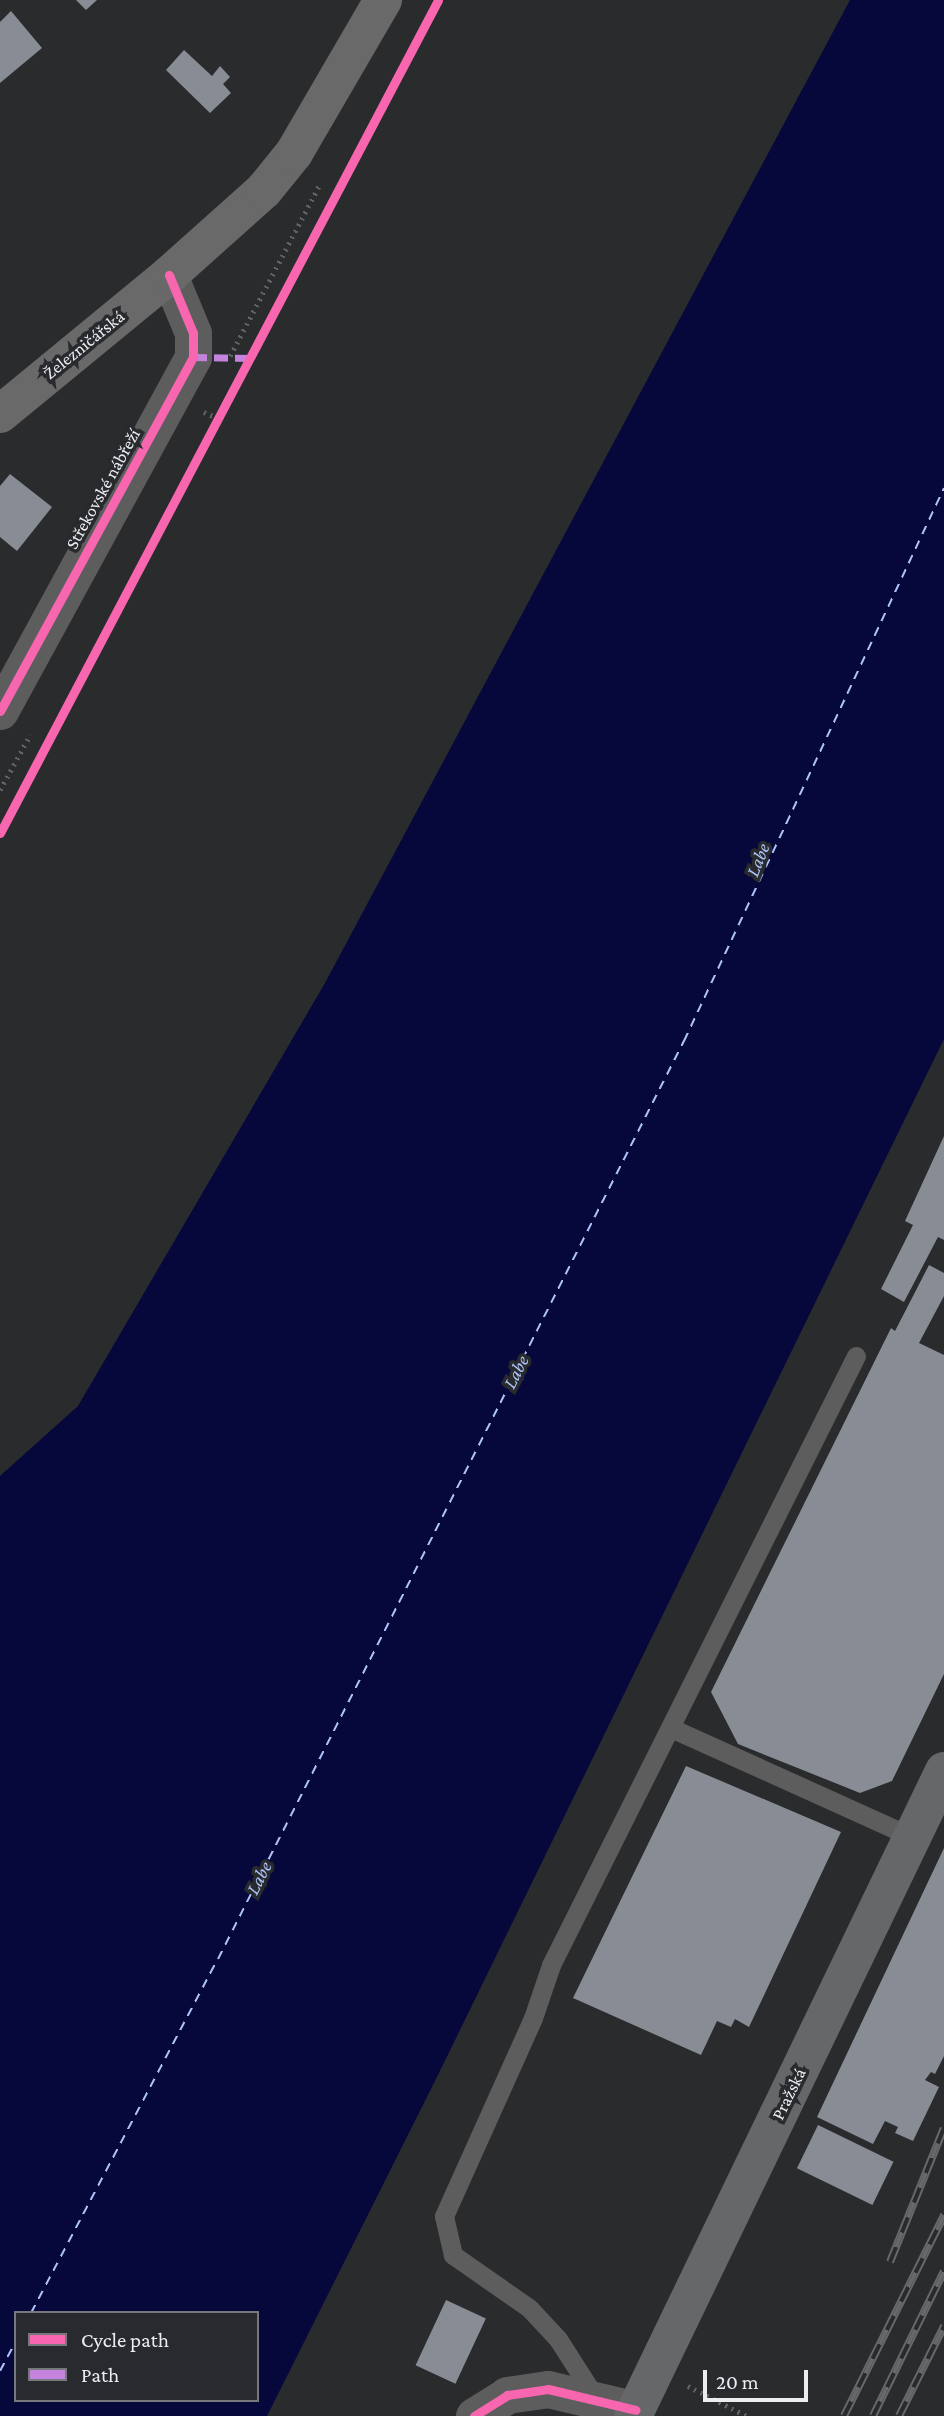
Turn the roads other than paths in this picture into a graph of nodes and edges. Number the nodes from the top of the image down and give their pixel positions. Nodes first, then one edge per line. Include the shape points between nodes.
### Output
1 (383, 0) edge
2 (169, 275) junction
3 (0, 414) edge
4 (0, 711) edge
5 (856, 1356) dead end
6 (671, 1728) junction
7 (944, 1772) edge
8 (912, 1838) junction
9 (598, 2401) junction
10 (635, 2413) edge
11 (474, 2416) edge

1 - 2 main road via 294,153 264,190
2 - 3 main road, Železničářská
2 - 4 street, Střekovské nábřeží via 193,333 192,357
5 - 6 lane
6 - 8 lane
6 - 9 lane via 551,1965 533,2018 444,2216 453,2255 529,2308 558,2339
7 - 8 main road, Pražská
8 - 10 main road, Pražská
9 - 10 street
9 - 11 street via 548,2389 507,2395

